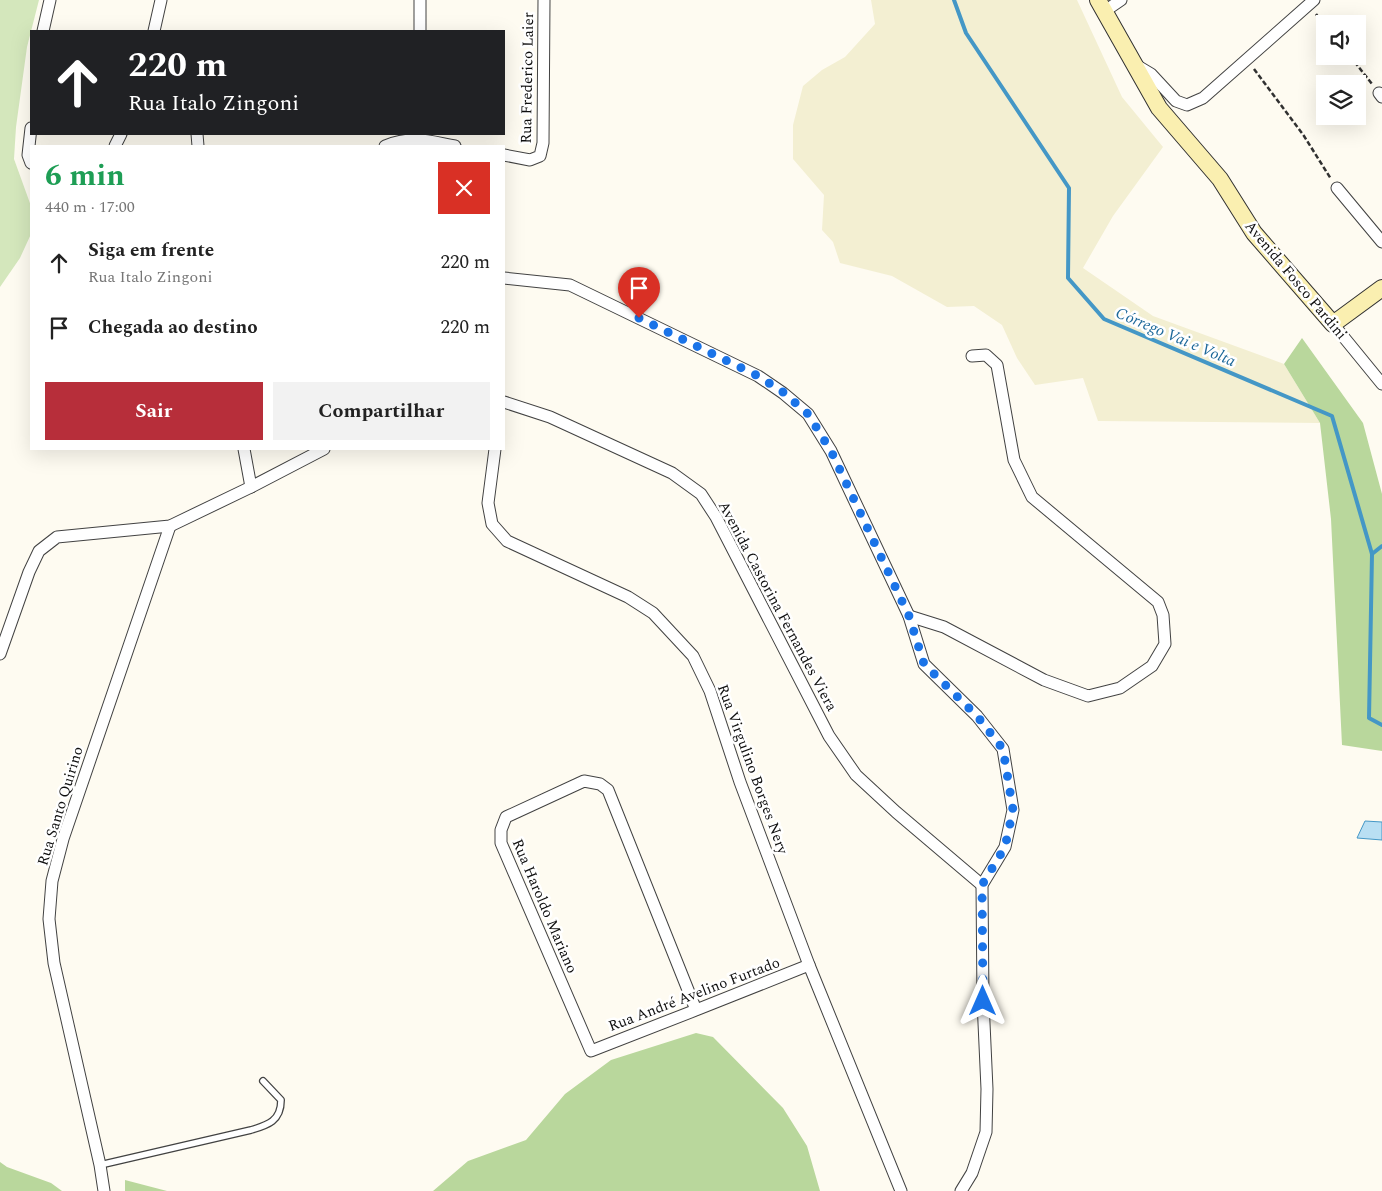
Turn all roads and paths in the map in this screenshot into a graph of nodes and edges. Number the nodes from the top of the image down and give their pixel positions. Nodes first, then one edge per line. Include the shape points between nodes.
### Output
1 (50, 0) edge
2 (161, 0) edge
3 (420, 0) edge
4 (544, 0) edge
5 (1121, 0) edge
6 (1311, 3) edge
7 (1101, 6) edge
8 (1318, 15) edge
9 (43, 30) edge
10 (154, 30) edge
11 (420, 30) edge
12 (1247, 60) junction
13 (1357, 65) edge
14 (1136, 66) junction
15 (1381, 95) edge
16 (30, 135) edge
17 (414, 136) edge
18 (388, 145) edge
19 (452, 145) edge
20 (505, 155) edge
21 (30, 160) edge
22 (1338, 188) joint
23 (1382, 242) edge
24 (505, 278) edge
25 (1382, 288) edge
26 (1333, 324) junction
27 (972, 356) dead end
28 (1382, 384) edge
29 (505, 402) edge
30 (244, 450) edge
31 (322, 450) edge
32 (495, 450) edge
33 (251, 487) junction
34 (170, 526) junction
35 (909, 616) junction
36 (0, 654) edge
37 (982, 885) junction
38 (809, 965) junction
39 (696, 1010) junction
40 (591, 1050) joint
41 (263, 1081) dead end
42 (100, 1165) junction
43 (104, 1191) edge
44 (901, 1191) edge
45 (961, 1191) edge

1 - 9 street
2 - 10 street
3 - 11 street
4 - 20 street, Rua Frederico Laier via 543,143 540,156 530,160
5 - 7 street
6 - 8 path
6 - 12 street
7 - 14 street, Avenida Fosco Pardini
12 - 14 street via 1203,98 1187,105 1176,101 1151,74
12 - 22 path
13 - 15 path
14 - 26 street, Avenida Fosco Pardini via 1159,108 1220,179 1254,234
16 - 21 street
17 - 18 street
17 - 19 street
22 - 23 street
24 - 35 street via 570,285 758,376 783,392 808,414 831,451
25 - 26 street
26 - 28 street, Avenida Fosco Pardini
27 - 35 street via 986,354 997,365 1014,460 1032,497 1158,602 1163,615 1165,644 1152,666 1120,688 1088,696 1044,680 944,627
29 - 37 street, Avenida Castorina Fernandes Viera via 550,417 672,473 702,494 840,754 856,775 896,812
30 - 33 street
31 - 33 street
32 - 38 street, Rua Virgulino Borges Nery via 488,503 492,524 507,541 653,613 693,656 710,691 740,782
33 - 34 street
34 - 36 street via 57,537 39,552 29,572
34 - 42 street, Rua Santo Quirino via 63,839 52,882 49,919 54,963
35 - 37 street via 924,664 977,716 1003,749 1013,810 1005,847
37 - 45 street via 986,1132 972,1173
38 - 39 street, Rua André Avelino Furtado
38 - 44 street, Rua Virgulino Borges Nery
39 - 40 street, Rua André Avelino Furtado
39 - 40 street, Rua Haroldo Mariano via 608,790 600,784 584,782 506,817 500,830 501,843
41 - 42 lane via 281,1100 281,1110 268,1125
42 - 43 street, Rua Santo Quirino

